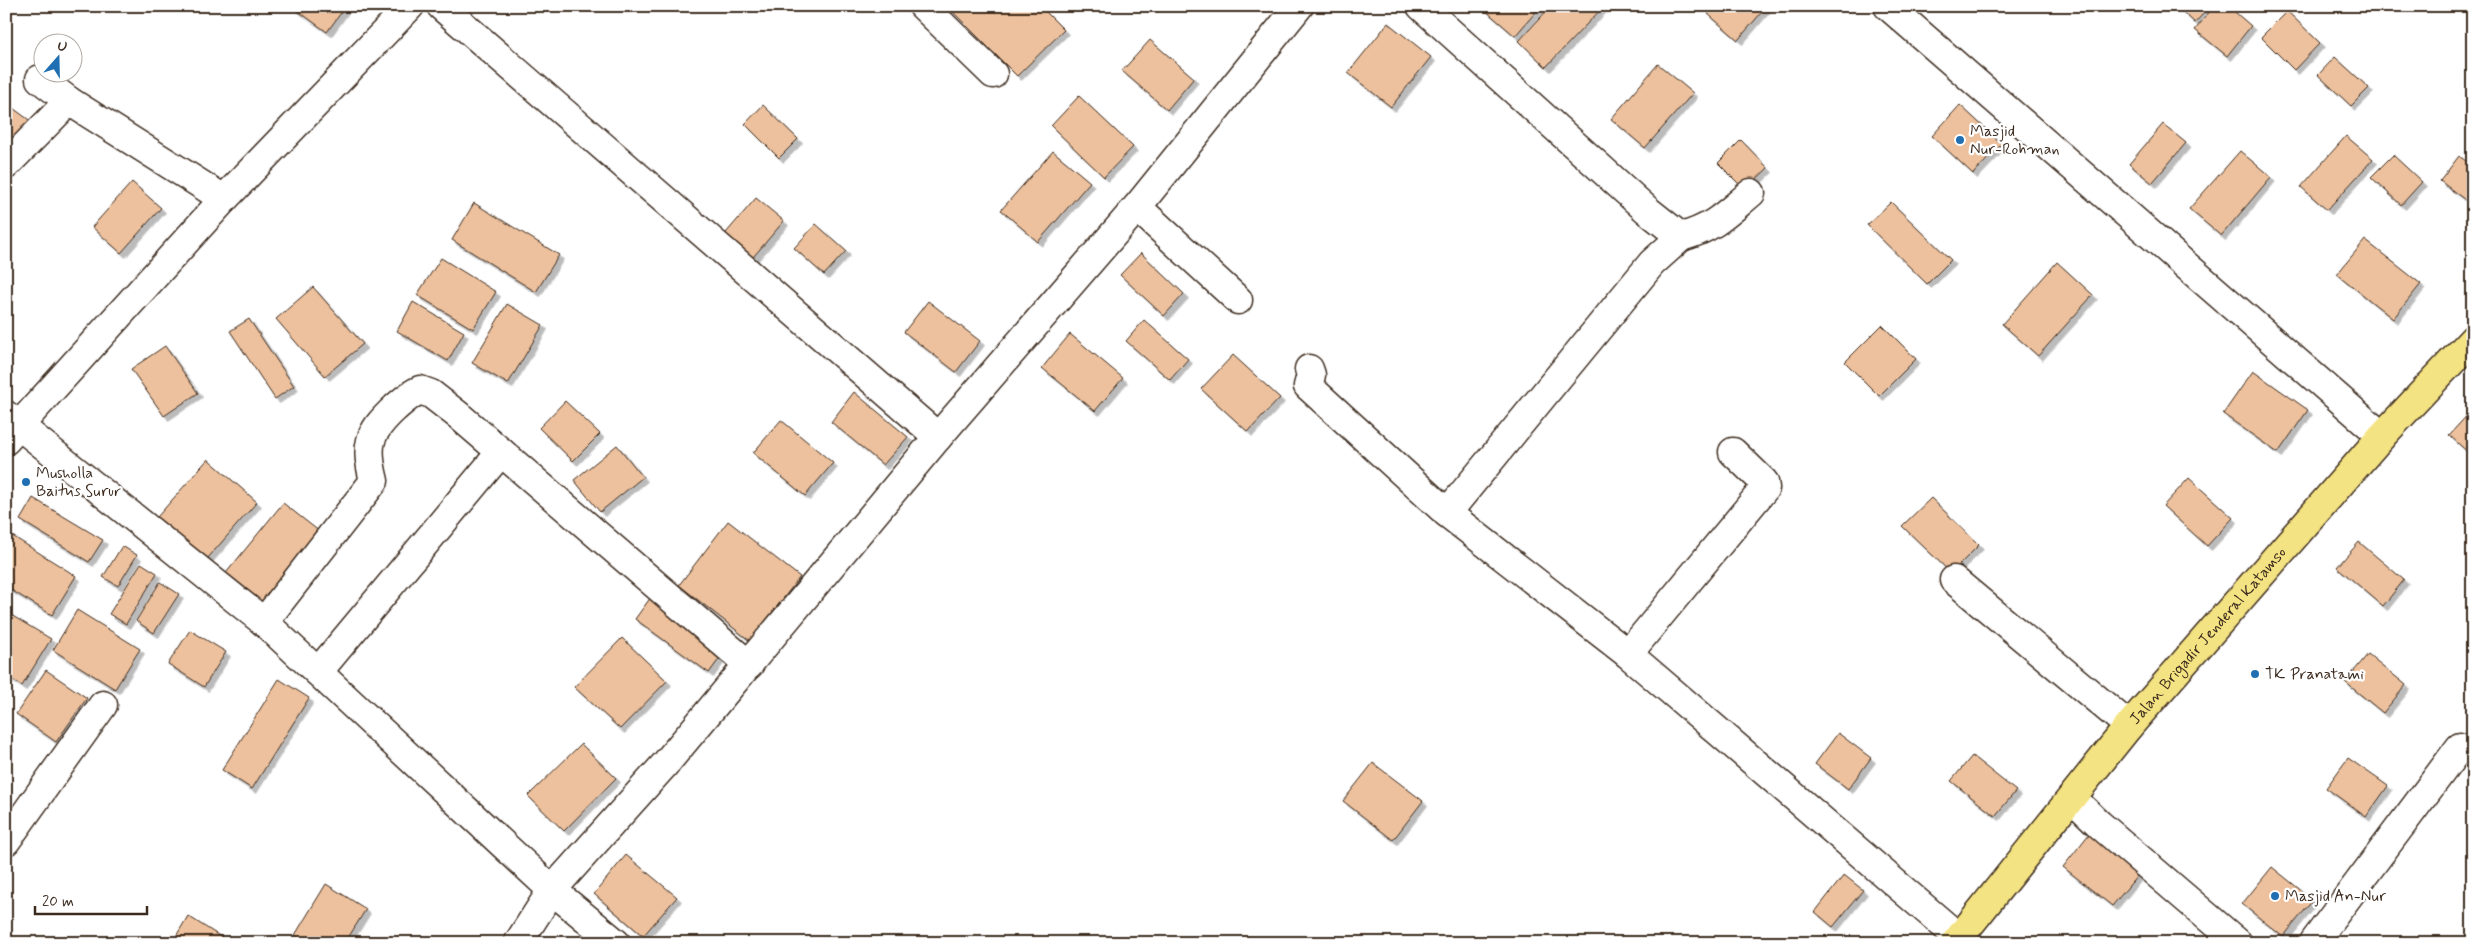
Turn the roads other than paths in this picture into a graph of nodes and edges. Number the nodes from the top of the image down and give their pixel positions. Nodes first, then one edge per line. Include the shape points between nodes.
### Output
1 (410, 6) edge
2 (441, 6) edge
3 (923, 6) edge
4 (1299, 6) edge
5 (1421, 6) edge
6 (1888, 6) edge
7 (994, 74) dead end
8 (43, 82) edge
9 (69, 101) junction
10 (6, 165) edge
11 (1751, 193) dead end
12 (224, 199) junction
13 (1137, 206) junction
14 (1681, 237) junction
15 (1238, 300) dead end
16 (2473, 340) edge
17 (1309, 369) dead end
18 (11, 427) edge
19 (2382, 436) junction
20 (938, 437) junction
21 (502, 452) junction
22 (1733, 452) dead end
23 (1448, 513) junction
24 (1954, 580) dead end
25 (264, 622) junction
26 (1628, 654) junction
27 (748, 665) junction
28 (318, 672) junction
29 (103, 705) dead end
30 (2129, 726) junction
31 (2460, 747) dead end
32 (2072, 798) junction
33 (6, 841) edge
34 (552, 890) junction
35 (1959, 941) edge
36 (518, 943) edge
37 (616, 943) edge
38 (2238, 943) edge
39 (2314, 943) edge

1 - 12 street
2 - 20 street
3 - 7 street
4 - 13 street
5 - 14 street
6 - 19 street
8 - 9 street
9 - 10 street
9 - 12 street
11 - 14 street via 1710,227
12 - 18 street
13 - 15 street
13 - 20 street
14 - 23 street via 1652,263
16 - 19 main road, Jalan Brigadir Jenderal Katamso
17 - 23 street via 1308,386
18 - 25 street
19 - 30 main road, Jalan Brigadir Jenderal Katamso
20 - 27 street
21 - 25 street via 431,394 420,390 411,394 378,424 370,436 370,465 374,481
21 - 27 street
21 - 28 street
22 - 26 street via 1764,482 1765,488
23 - 26 street
24 - 30 street
25 - 28 street
26 - 35 street
27 - 34 street via 667,762
28 - 34 street
29 - 33 street
30 - 32 main road, Jalan Brigadir Jenderal Katamso
31 - 39 street
32 - 35 main road, Jalan Brigadir Jenderal Katamso
32 - 38 street
34 - 36 street
34 - 37 street

